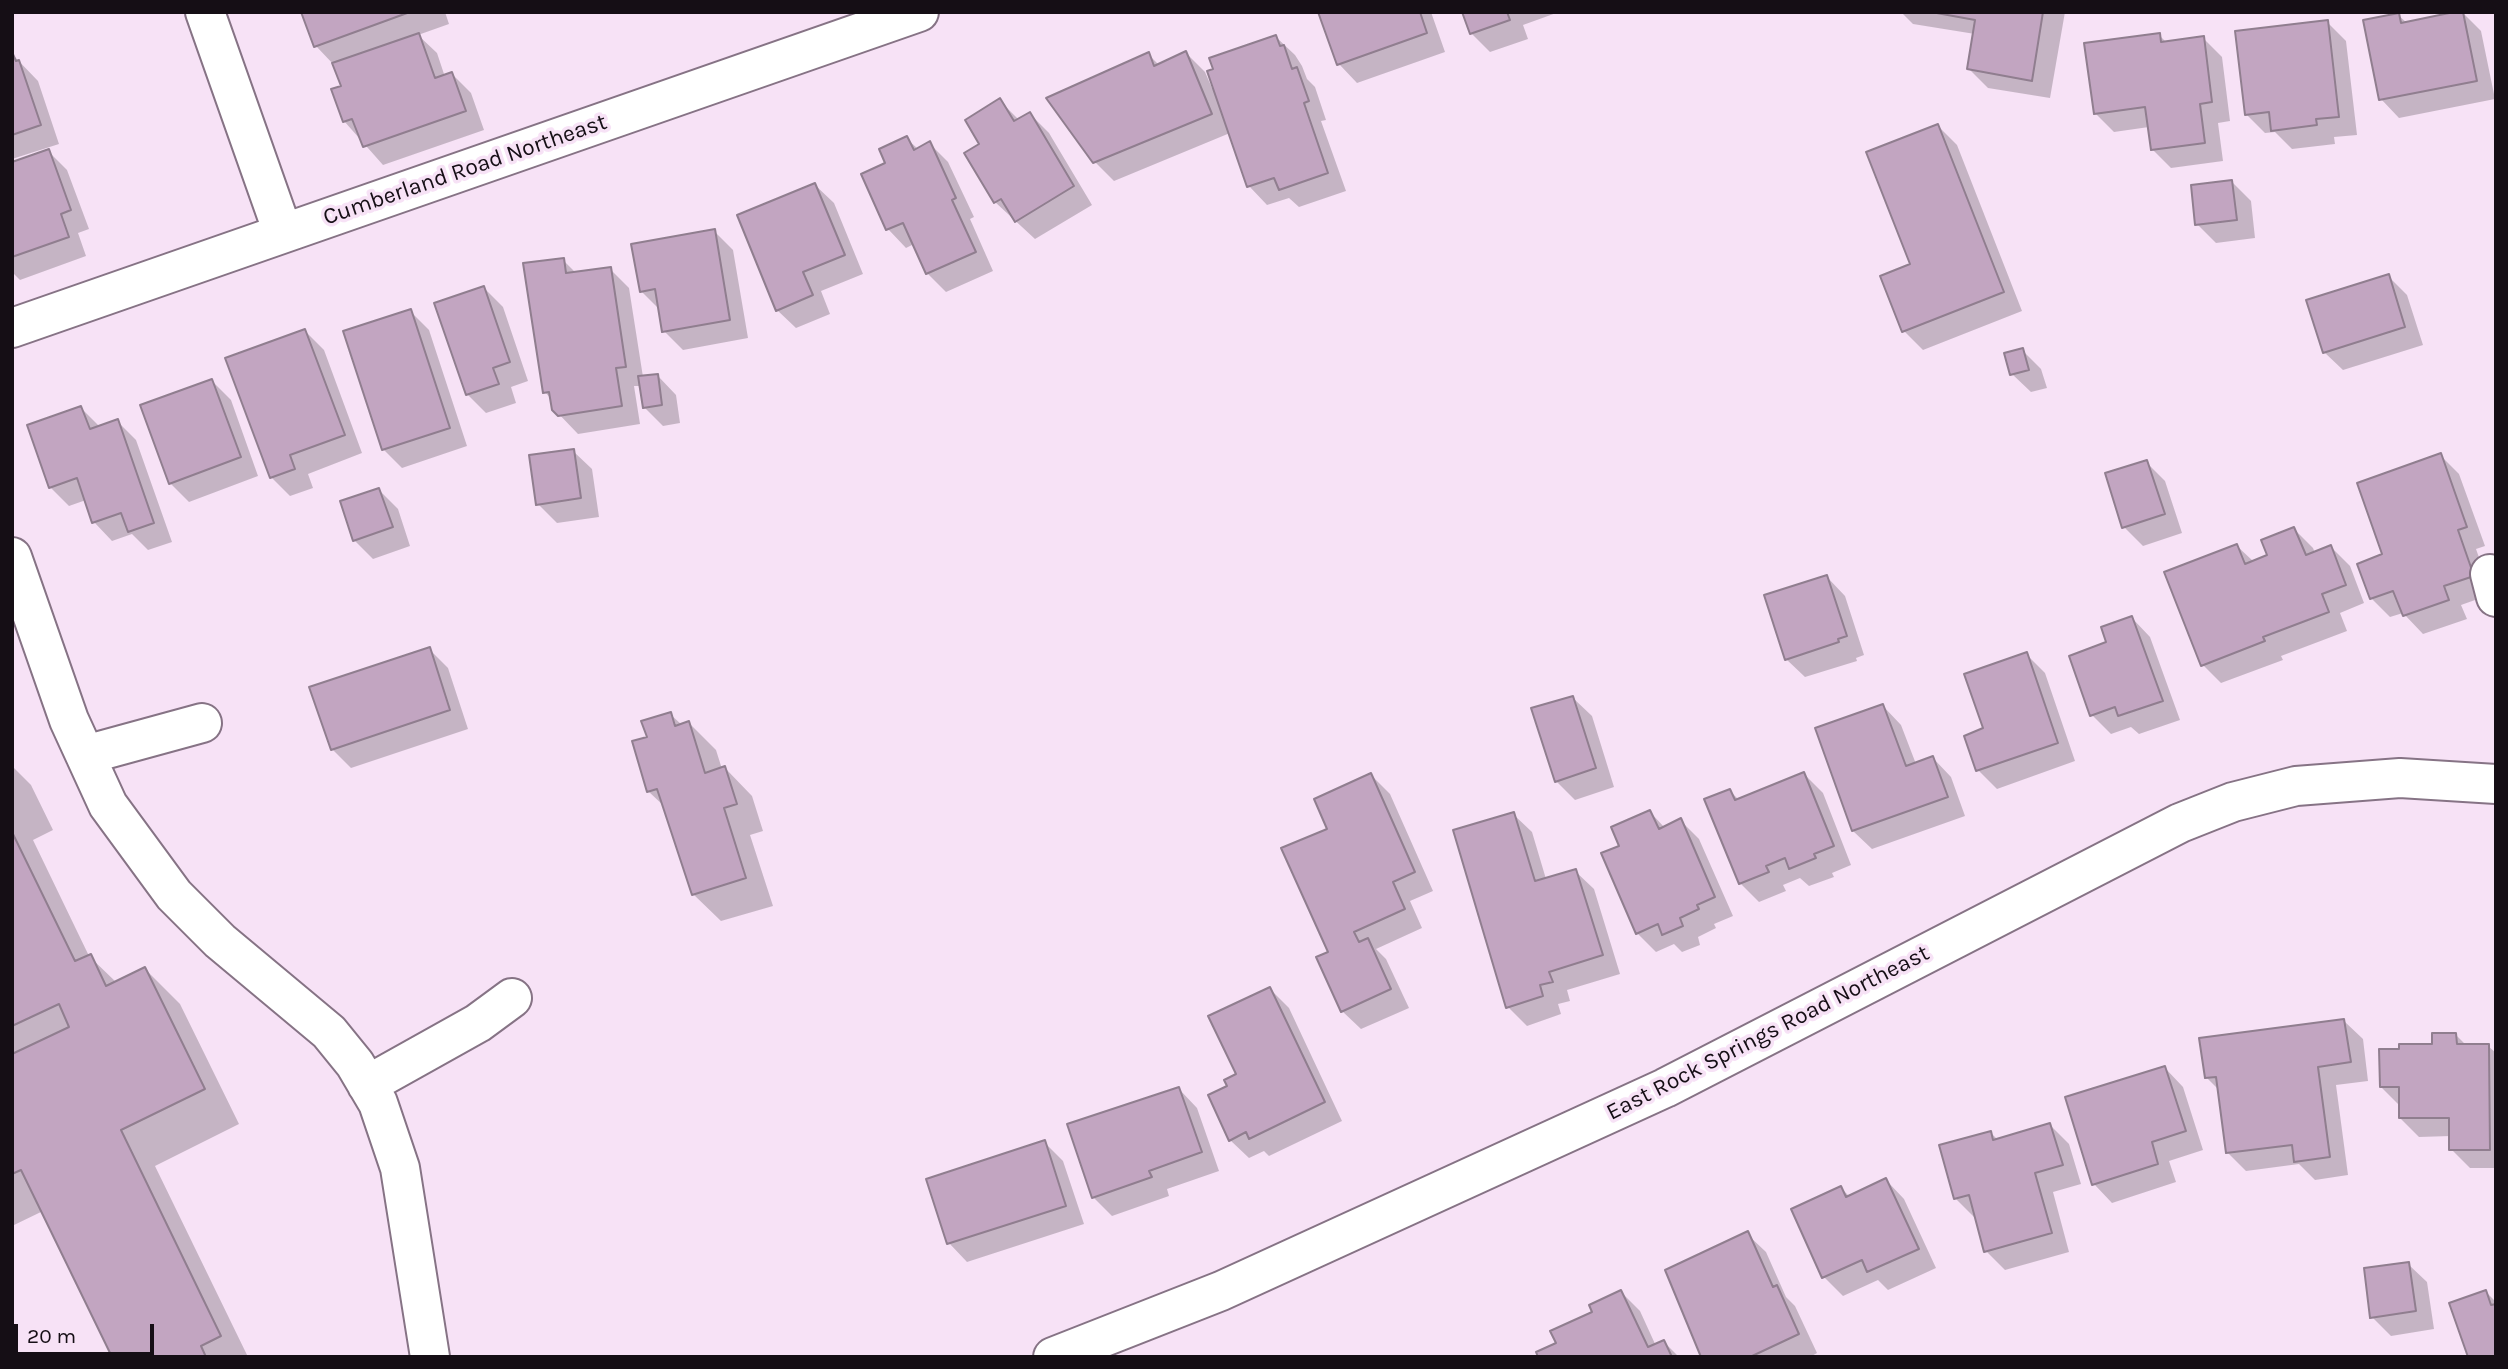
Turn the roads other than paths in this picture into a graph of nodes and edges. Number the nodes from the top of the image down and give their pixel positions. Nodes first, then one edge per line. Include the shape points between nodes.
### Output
1 (205, 12) edge
2 (919, 12) edge
3 (283, 233) junction
4 (12, 327) edge
5 (12, 557) edge
6 (202, 723) dead end
7 (85, 755) junction
8 (2496, 784) edge
9 (512, 998) dead end
10 (367, 1085) junction
11 (430, 1357) edge
12 (1054, 1357) edge

1 - 3 street
2 - 3 street, Cumberland Road Northeast
3 - 4 street, Cumberland Road Northeast
5 - 7 street
6 - 7 street
7 - 10 street via 108,805 174,895 220,941 329,1032
8 - 12 street, East Rock Springs Road Northeast via 2400,778 2295,786 2233,802 2180,823 1665,1088 1221,1291
9 - 10 street via 478,1023
10 - 11 street via 378,1103 400,1168

